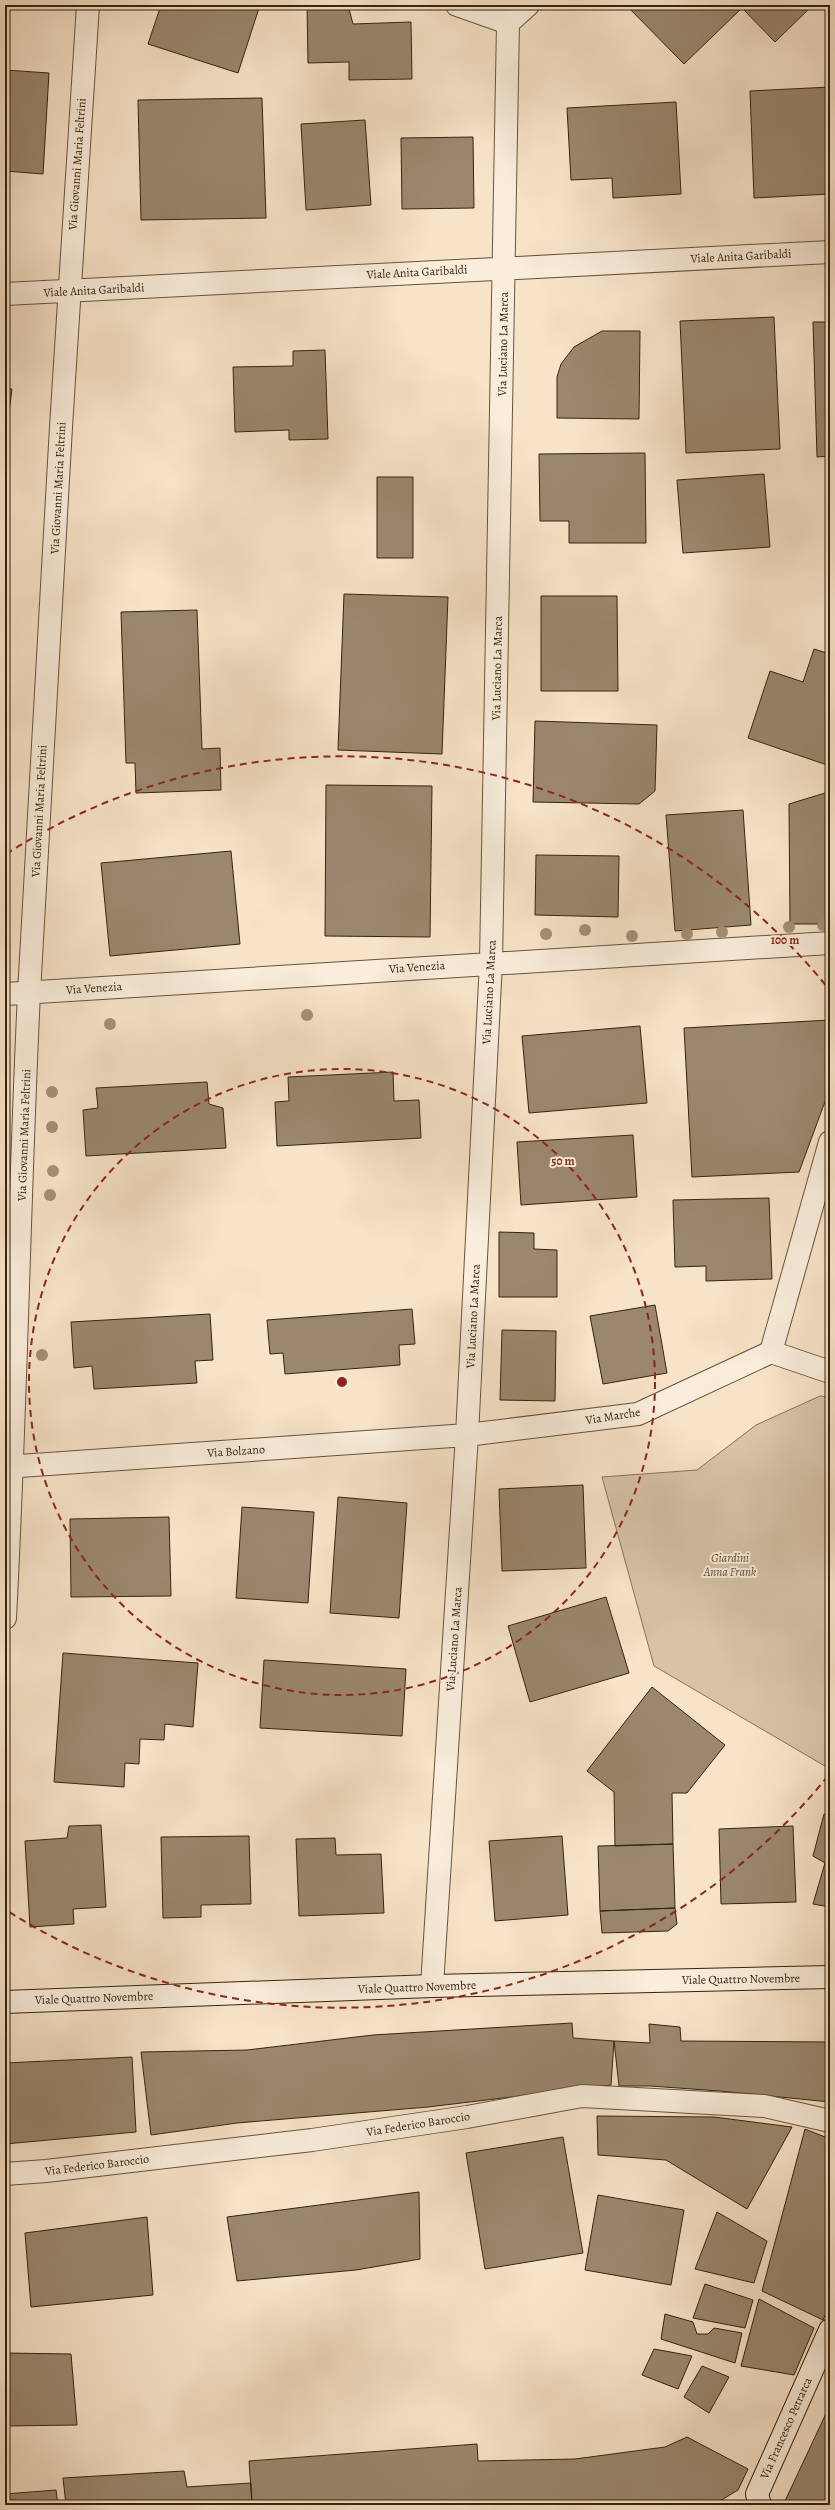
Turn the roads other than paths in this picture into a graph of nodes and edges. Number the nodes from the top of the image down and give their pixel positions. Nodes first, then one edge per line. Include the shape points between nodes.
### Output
1 (88, 5) edge
2 (457, 5) edge
3 (528, 5) edge
4 (508, 23) junction
5 (830, 252) edge
6 (505, 268) junction
7 (69, 291) junction
8 (5, 294) edge
9 (830, 943) edge
10 (491, 962) junction
11 (29, 992) junction
12 (5, 994) edge
13 (830, 1142) edge
14 (771, 1352) junction
15 (830, 1372) edge
16 (467, 1435) junction
17 (9, 1467) edge
18 (5, 1618) edge
19 (830, 1977) edge
20 (432, 1986) junction
21 (5, 2002) edge
22 (830, 2121) edge
23 (5, 2174) edge
24 (830, 2330) edge
25 (760, 2505) edge

1 - 7 street, Via Giovanni Maria Feltrini
2 - 4 street
3 - 4 street
4 - 6 street, Via Luciano La Marca
5 - 6 street, Viale Anita Garibaldi
6 - 7 street, Viale Anita Garibaldi
6 - 10 street, Via Luciano La Marca
7 - 8 street, Viale Anita Garibaldi
7 - 11 street, Via Giovanni Maria Feltrini
9 - 10 street, Via Venezia
10 - 11 street, Via Venezia
10 - 16 street, Via Luciano La Marca
11 - 12 street, Via Venezia
11 - 17 street, Via Giovanni Maria Feltrini
13 - 14 street
14 - 15 street
14 - 16 street, Via Marche via 638,1414
16 - 17 street, Via Bolzano
16 - 20 street, Via Luciano La Marca
17 - 18 street, Via Giovanni Maria Feltrini
19 - 20 street, Viale Quattro Novembre
20 - 21 street, Viale Quattro Novembre
22 - 23 street, Via Federico Baroccio via 764,2106 582,2096 467,2117 312,2140
24 - 25 street, Via Francesco Petrarca via 757,2494

